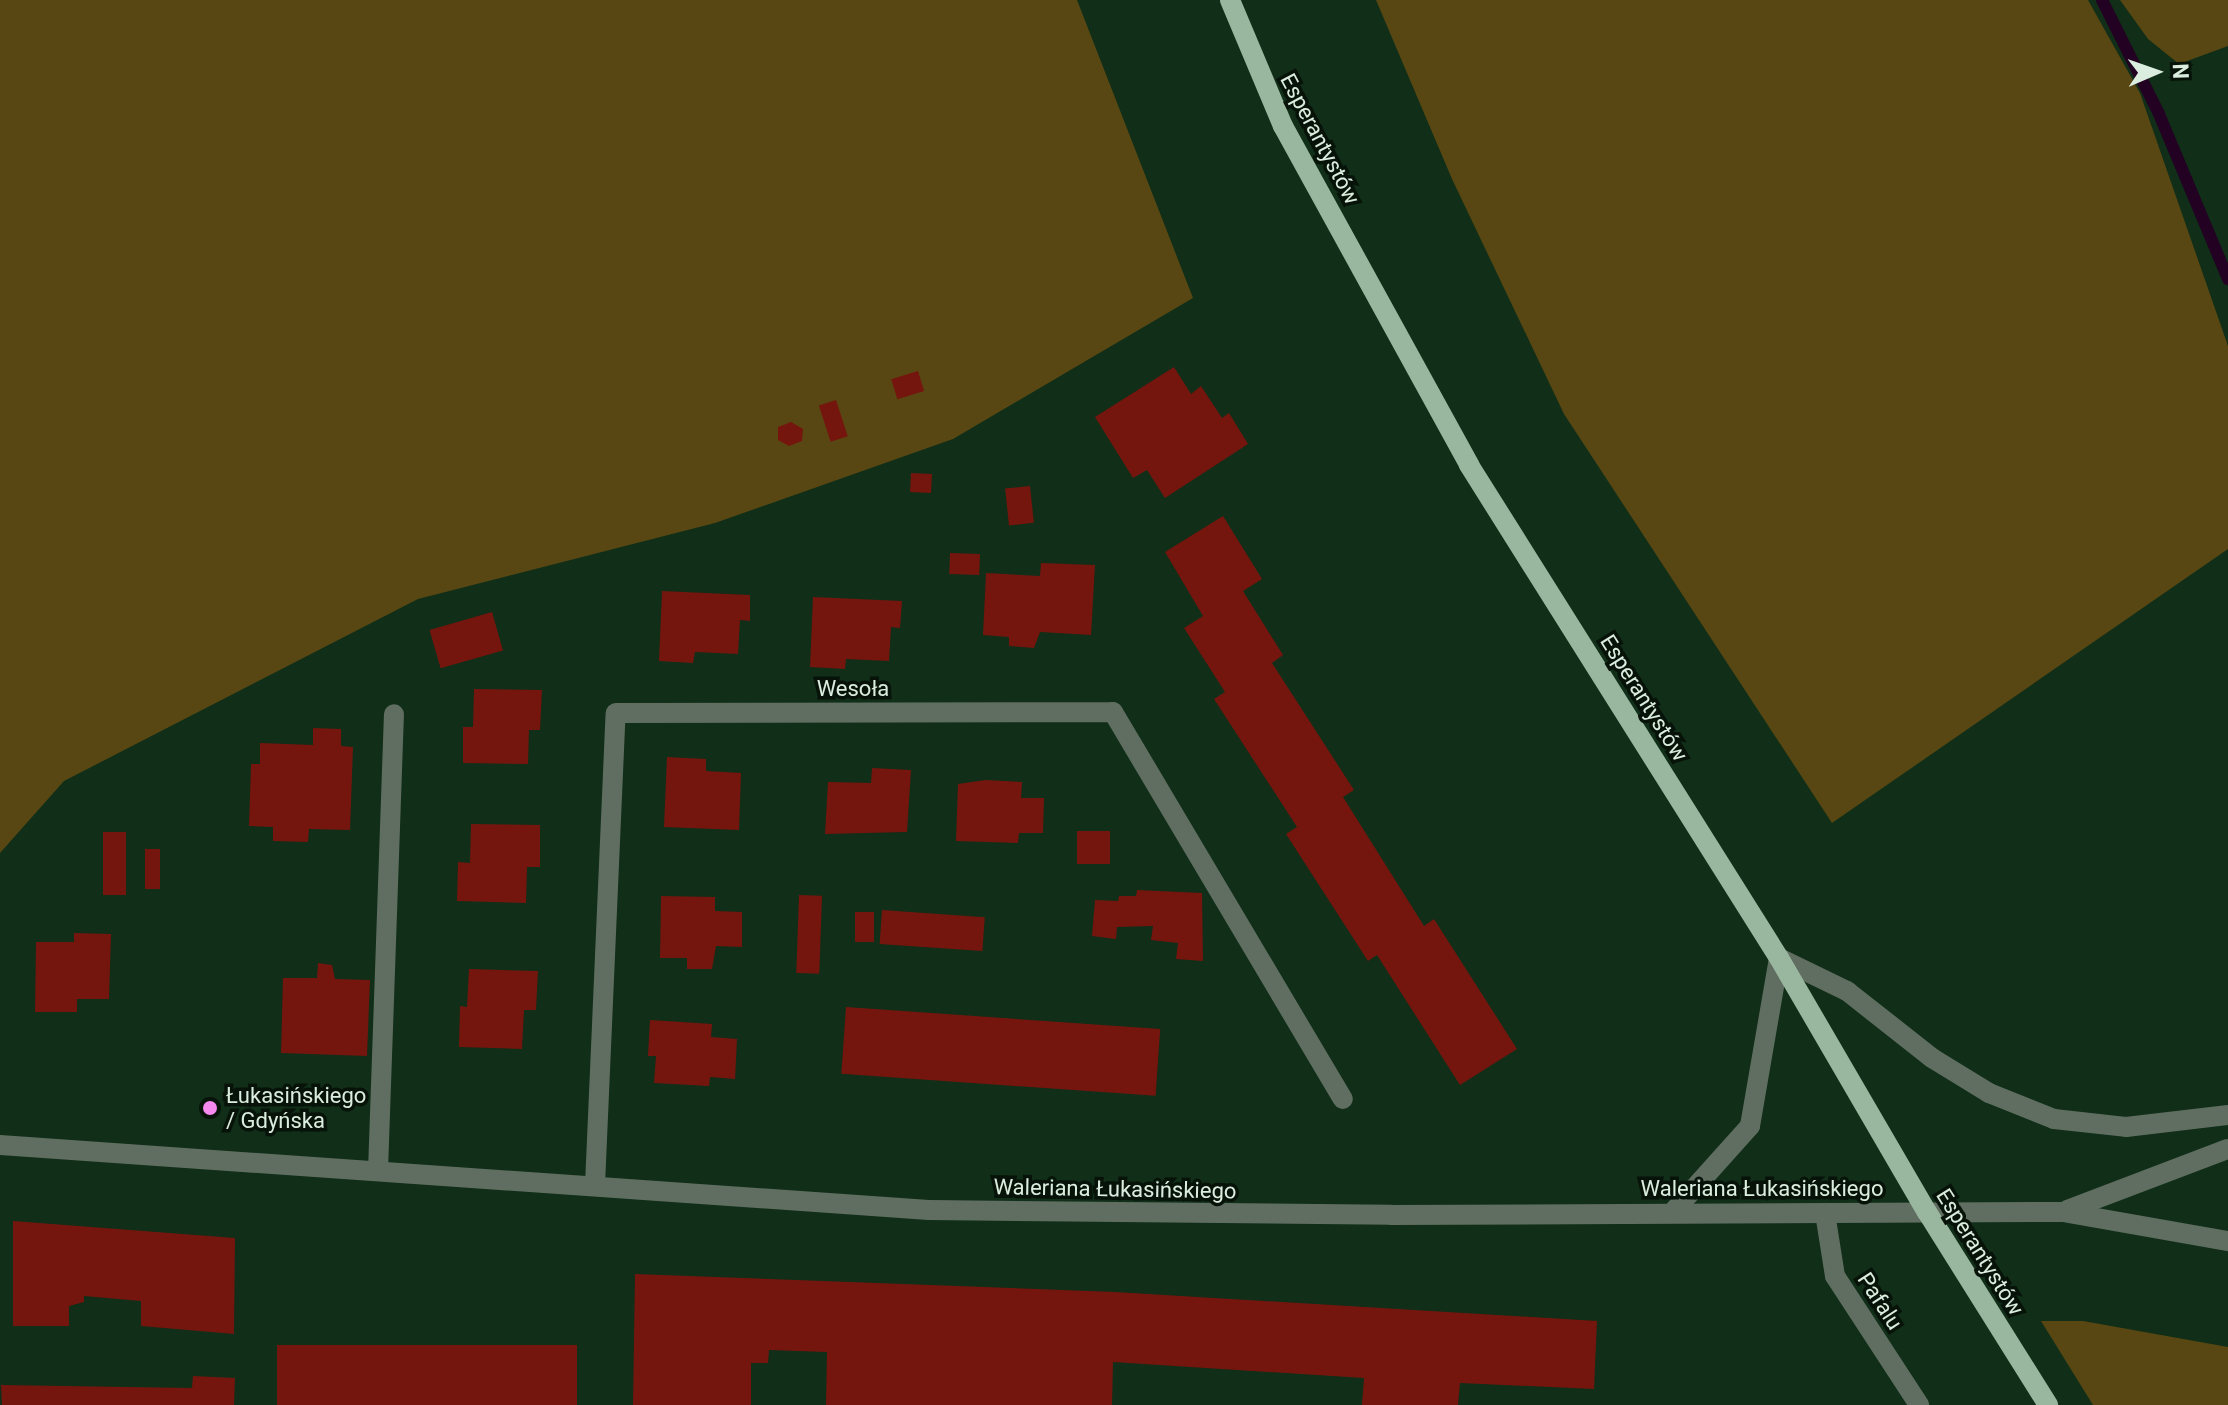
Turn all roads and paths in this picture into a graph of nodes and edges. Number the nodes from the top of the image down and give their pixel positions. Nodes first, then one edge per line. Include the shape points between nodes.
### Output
1 (1230, 0) edge
2 (394, 714) dead end
3 (1779, 958) junction
4 (1343, 1099) dead end
5 (2228, 1115) edge
6 (0, 1145) edge
7 (2228, 1149) edge
8 (378, 1171) junction
9 (595, 1185) junction
10 (1927, 1212) junction
11 (2063, 1212) junction
12 (1672, 1213) junction
13 (1825, 1213) junction
14 (2228, 1241) edge
15 (1919, 1405) edge
16 (2048, 1405) edge

1 - 3 main road, Esperantystów via 1283,126 1469,465
2 - 8 street
3 - 5 street via 1847,991 1932,1058 1989,1093 2054,1119 2126,1127
3 - 10 main road, Esperantystów
3 - 12 street via 1750,1126
4 - 9 street, Wesoła via 1113,712 616,713
6 - 8 street, Waleriana Łukasińskiego
7 - 11 street
8 - 9 street, Waleriana Łukasińskiego
9 - 12 street, Waleriana Łukasińskiego via 929,1210
10 - 11 street, Waleriana Łukasińskiego
10 - 13 street, Waleriana Łukasińskiego
10 - 16 main road, Esperantystów
11 - 14 street, Waleriana Łukasińskiego
12 - 13 street, Waleriana Łukasińskiego
13 - 15 street, Pafalu via 1835,1276

